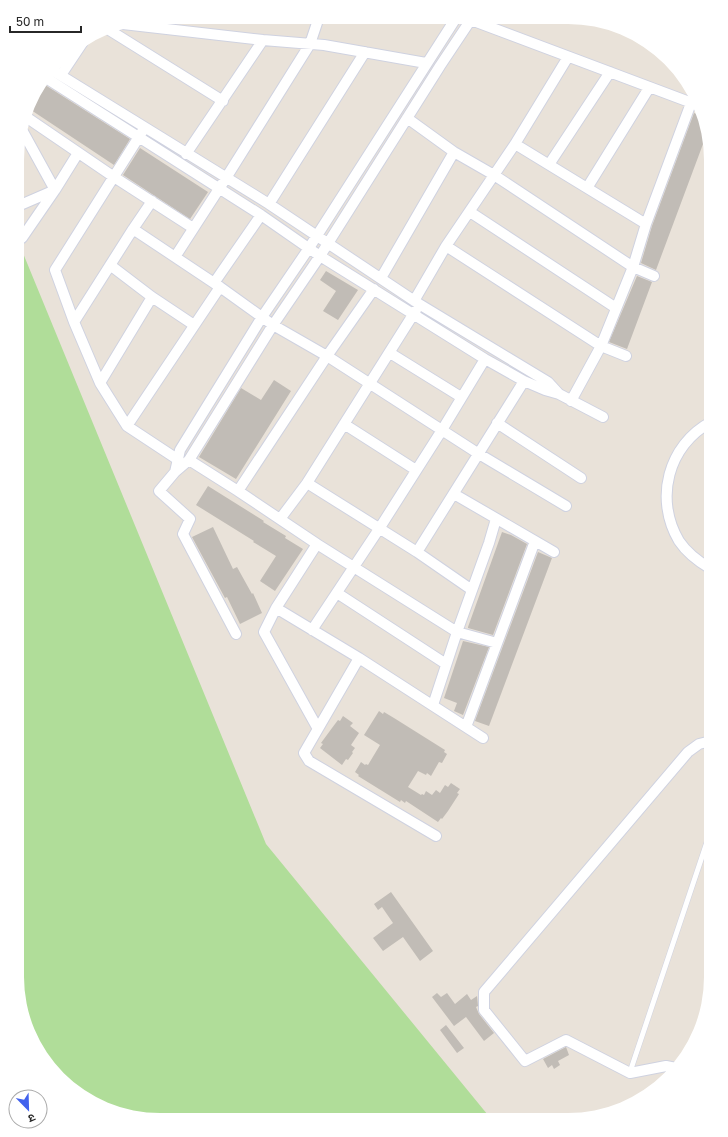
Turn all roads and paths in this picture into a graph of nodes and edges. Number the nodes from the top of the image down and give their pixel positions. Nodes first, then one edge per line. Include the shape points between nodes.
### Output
1 (317, 24) edge
2 (452, 24) edge
3 (465, 24) edge
4 (484, 24) edge
5 (140, 26) edge
6 (113, 32) edge
7 (263, 40) junction
8 (310, 44) junction
9 (365, 52) junction
10 (568, 57) junction
11 (67, 61) edge
12 (426, 63) junction
13 (610, 72) junction
14 (57, 73) edge
15 (50, 80) edge
16 (650, 88) junction
17 (223, 101) junction
18 (691, 102) edge
19 (694, 108) edge
20 (407, 118) junction
21 (30, 120) edge
22 (145, 128) junction
23 (26, 137) edge
24 (138, 137) junction
25 (515, 144) junction
26 (454, 152) junction
27 (78, 153) junction
28 (186, 154) junction
29 (550, 163) junction
30 (494, 175) junction
31 (114, 177) junction
32 (226, 178) junction
33 (219, 188) junction
34 (587, 188) junction
35 (55, 190) junction
36 (152, 201) junction
37 (24, 203) edge
38 (269, 204) junction
39 (470, 212) junction
40 (261, 215) junction
41 (646, 224) junction
42 (193, 228) junction
43 (133, 229) junction
44 (24, 235) edge
45 (317, 236) junction
46 (327, 242) junction
47 (446, 246) junction
48 (309, 248) junction
49 (320, 256) junction
50 (175, 257) junction
51 (110, 265) junction
52 (633, 267) junction
53 (654, 276) dead end
54 (381, 278) junction
55 (217, 285) junction
56 (374, 289) junction
57 (152, 297) junction
58 (416, 302) junction
59 (616, 308) junction
60 (414, 314) junction
61 (262, 317) junction
62 (74, 322) junction
63 (194, 325) junction
64 (273, 325) junction
65 (601, 346) junction
66 (390, 353) junction
67 (327, 356) junction
68 (626, 356) dead end
69 (485, 359) junction
70 (524, 381) junction
71 (100, 383) junction
72 (370, 384) junction
73 (559, 394) junction
74 (461, 397) junction
75 (571, 401) junction
76 (603, 417) dead end
77 (497, 423) junction
78 (344, 424) junction
79 (127, 426) junction
80 (704, 426) edge
81 (442, 430) junction
82 (479, 454) junction
83 (177, 459) junction
84 (189, 460) junction
85 (416, 470) junction
86 (175, 472) junction
87 (581, 478) dead end
88 (307, 483) junction
89 (238, 491) junction
90 (454, 494) junction
91 (566, 506) dead end
92 (280, 519) junction
93 (496, 519) junction
94 (379, 529) junction
95 (535, 541) junction
96 (317, 544) junction
97 (417, 552) junction
98 (554, 552) dead end
99 (704, 565) edge
100 (354, 567) junction
101 (472, 590) junction
102 (337, 593) junction
103 (276, 608) junction
104 (312, 630) junction
105 (456, 632) junction
106 (236, 634) dead end
107 (497, 643) junction
108 (359, 658) junction
109 (446, 664) junction
110 (433, 705) junction
111 (466, 727) junction
112 (318, 729) junction
113 (483, 738) dead end
114 (704, 743) edge
115 (436, 836) dead end
116 (704, 851) edge
117 (670, 1067) edge
118 (630, 1073) junction

1 - 8 street
2 - 12 street
3 - 20 street
4 - 10 street
5 - 7 street
6 - 17 street
7 - 8 street
7 - 17 street
8 - 9 street
8 - 32 street
9 - 12 street
9 - 38 street
10 - 13 street
10 - 25 street
11 - 14 street
12 - 45 street
13 - 16 street
13 - 29 street
14 - 22 street
15 - 24 street
16 - 18 street
16 - 34 street
17 - 28 street
19 - 41 street
20 - 26 street
20 - 46 street
21 - 27 street
22 - 24 street
22 - 28 street
23 - 35 street
24 - 31 street
24 - 33 street
25 - 29 street
25 - 30 street
26 - 30 street
26 - 54 street
27 - 31 street
27 - 35 street
28 - 32 street
29 - 34 street
30 - 39 street
30 - 52 street
31 - 36 street
31 - 62 street via 55,270
32 - 33 street
32 - 38 street
33 - 40 street
33 - 42 street
34 - 41 street
35 - 37 street
35 - 44 street
36 - 42 street
36 - 43 street
38 - 45 street
39 - 47 street
39 - 59 street
40 - 48 street
40 - 55 street
41 - 52 street
42 - 50 street
43 - 50 street
43 - 51 street
45 - 46 street
45 - 48 street
46 - 49 street
46 - 54 street
47 - 58 street
47 - 65 street
48 - 49 street
48 - 61 street
49 - 56 street
49 - 64 street
50 - 55 street
51 - 57 street
51 - 62 street
52 - 53 street
52 - 59 street
54 - 58 street
55 - 61 street
55 - 63 street
56 - 60 street
56 - 67 street
57 - 63 street
57 - 71 street
58 - 60 street
58 - 73 street via 548,382
59 - 65 street
60 - 66 street
60 - 69 street
61 - 64 street
61 - 83 street via 180,450
62 - 71 street
63 - 79 street
64 - 67 street
64 - 84 street
65 - 68 street
65 - 75 street
66 - 72 street
66 - 74 street
67 - 72 street
67 - 89 street
69 - 70 street
69 - 74 street
70 - 73 street
70 - 77 street
71 - 79 street
72 - 78 street
72 - 81 street
73 - 75 street
74 - 81 street
75 - 76 street
77 - 82 street
77 - 87 street
78 - 85 street
78 - 88 street
79 - 83 street
80 - 99 street via 682,446 670,469 666,493 669,518 679,541 696,560
81 - 82 street
81 - 85 street
82 - 90 street
82 - 91 street
83 - 86 street
84 - 86 street
84 - 89 street
85 - 94 street
86 - 106 street via 159,491 190,519 183,534
88 - 92 street
88 - 94 street
89 - 92 street
90 - 93 street
90 - 97 street
92 - 96 street
93 - 95 street
93 - 101 street
94 - 97 street
94 - 100 street
95 - 98 street
95 - 107 street
96 - 100 street
96 - 103 street
97 - 101 street
100 - 102 street
100 - 105 street
101 - 105 street
102 - 104 street
102 - 109 street
103 - 104 street
103 - 112 street via 264,632
104 - 108 street
105 - 107 street
105 - 109 street
107 - 111 street
108 - 110 street
108 - 112 street
109 - 110 street
110 - 111 street
111 - 113 street
112 - 115 street via 304,753 309,761
114 - 118 street via 688,752 484,992 484,1010 525,1061 566,1040
116 - 118 lane
117 - 118 street

